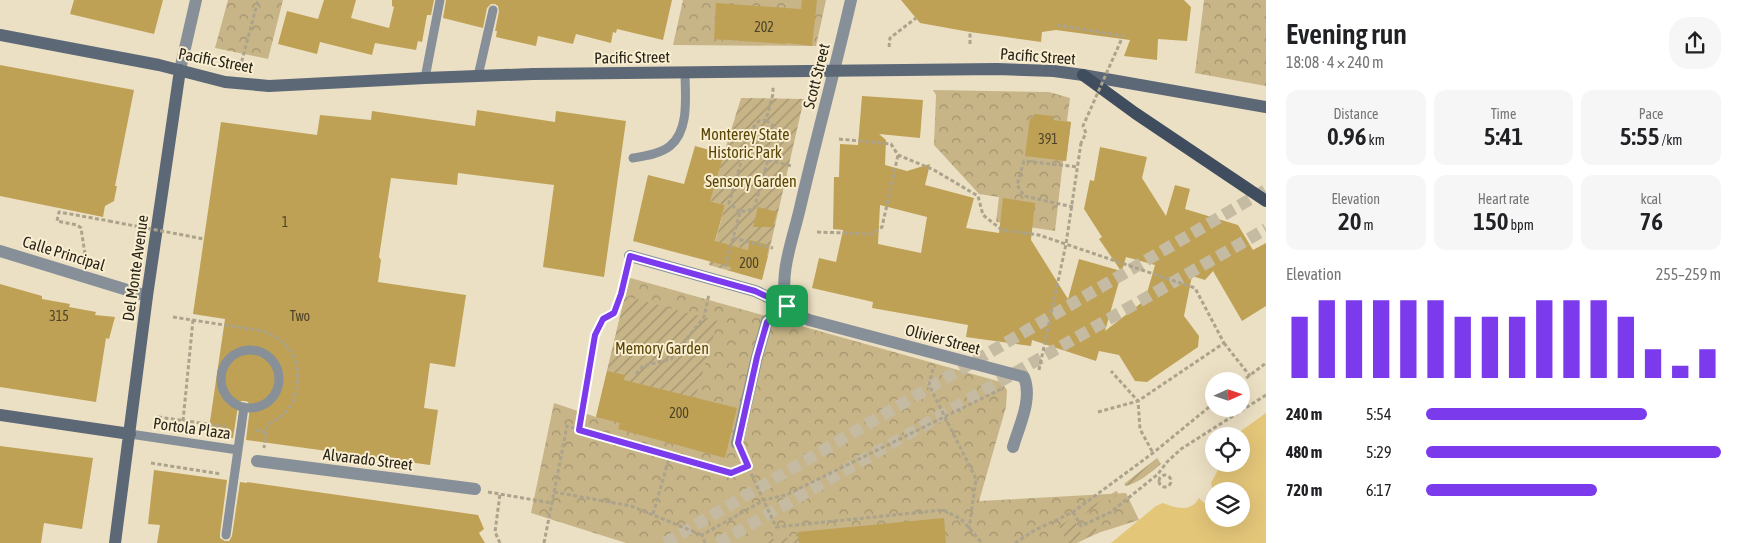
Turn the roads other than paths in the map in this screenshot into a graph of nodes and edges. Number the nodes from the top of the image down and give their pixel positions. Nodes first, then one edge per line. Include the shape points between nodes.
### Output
1 (196, 0) edge
2 (440, 0) edge
3 (850, 0) edge
4 (493, 10) dead end
5 (0, 35) edge
6 (180, 70) junction
7 (685, 72) junction
8 (834, 72) junction
9 (1083, 75) junction
10 (478, 76) junction
11 (425, 78) junction
12 (1266, 107) edge
13 (633, 158) dead end
14 (1266, 201) edge
15 (0, 251) edge
16 (630, 256) road end
17 (147, 296) junction
18 (787, 306) junction
19 (244, 407) junction
20 (0, 415) edge
21 (130, 434) junction
22 (738, 443) road end
23 (1012, 447) dead end
24 (238, 450) junction
25 (260, 461) road end
26 (475, 490) road end
27 (226, 535) dead end
28 (115, 543) edge

1 - 6 street, Del Monte Avenue
2 - 11 lane
3 - 8 street, Scott Street
4 - 10 lane
5 - 6 main road, Pacific Street
6 - 11 main road, Pacific Street via 225,82 269,86
6 - 17 main road, Del Monte Avenue
7 - 8 main road, Pacific Street
7 - 10 main road, Pacific Street
7 - 13 lane via 685,115 680,132 670,146
8 - 9 main road, Pacific Street via 997,69
8 - 18 street, Scott Street via 786,268 784,296
9 - 12 main road, Pacific Street
9 - 14 main road
10 - 11 main road, Pacific Street
15 - 17 street, Calle Principal
16 - 18 street, Olivier Street via 755,291
17 - 21 main road, Del Monte Avenue
18 - 22 street via 767,322
18 - 23 street, Olivier Street via 809,320 1024,378 1027,398
19 - 19 lane, Portola Plaza via 253,408 270,400 279,384 276,367 265,354 257,351 248,350 232,356 223,371 222,381 228,398
19 - 24 lane, Portola Plaza
20 - 21 main road
21 - 24 lane, Portola Plaza
21 - 28 main road, Del Monte Avenue
24 - 27 lane
25 - 26 street, Alvarado Street

